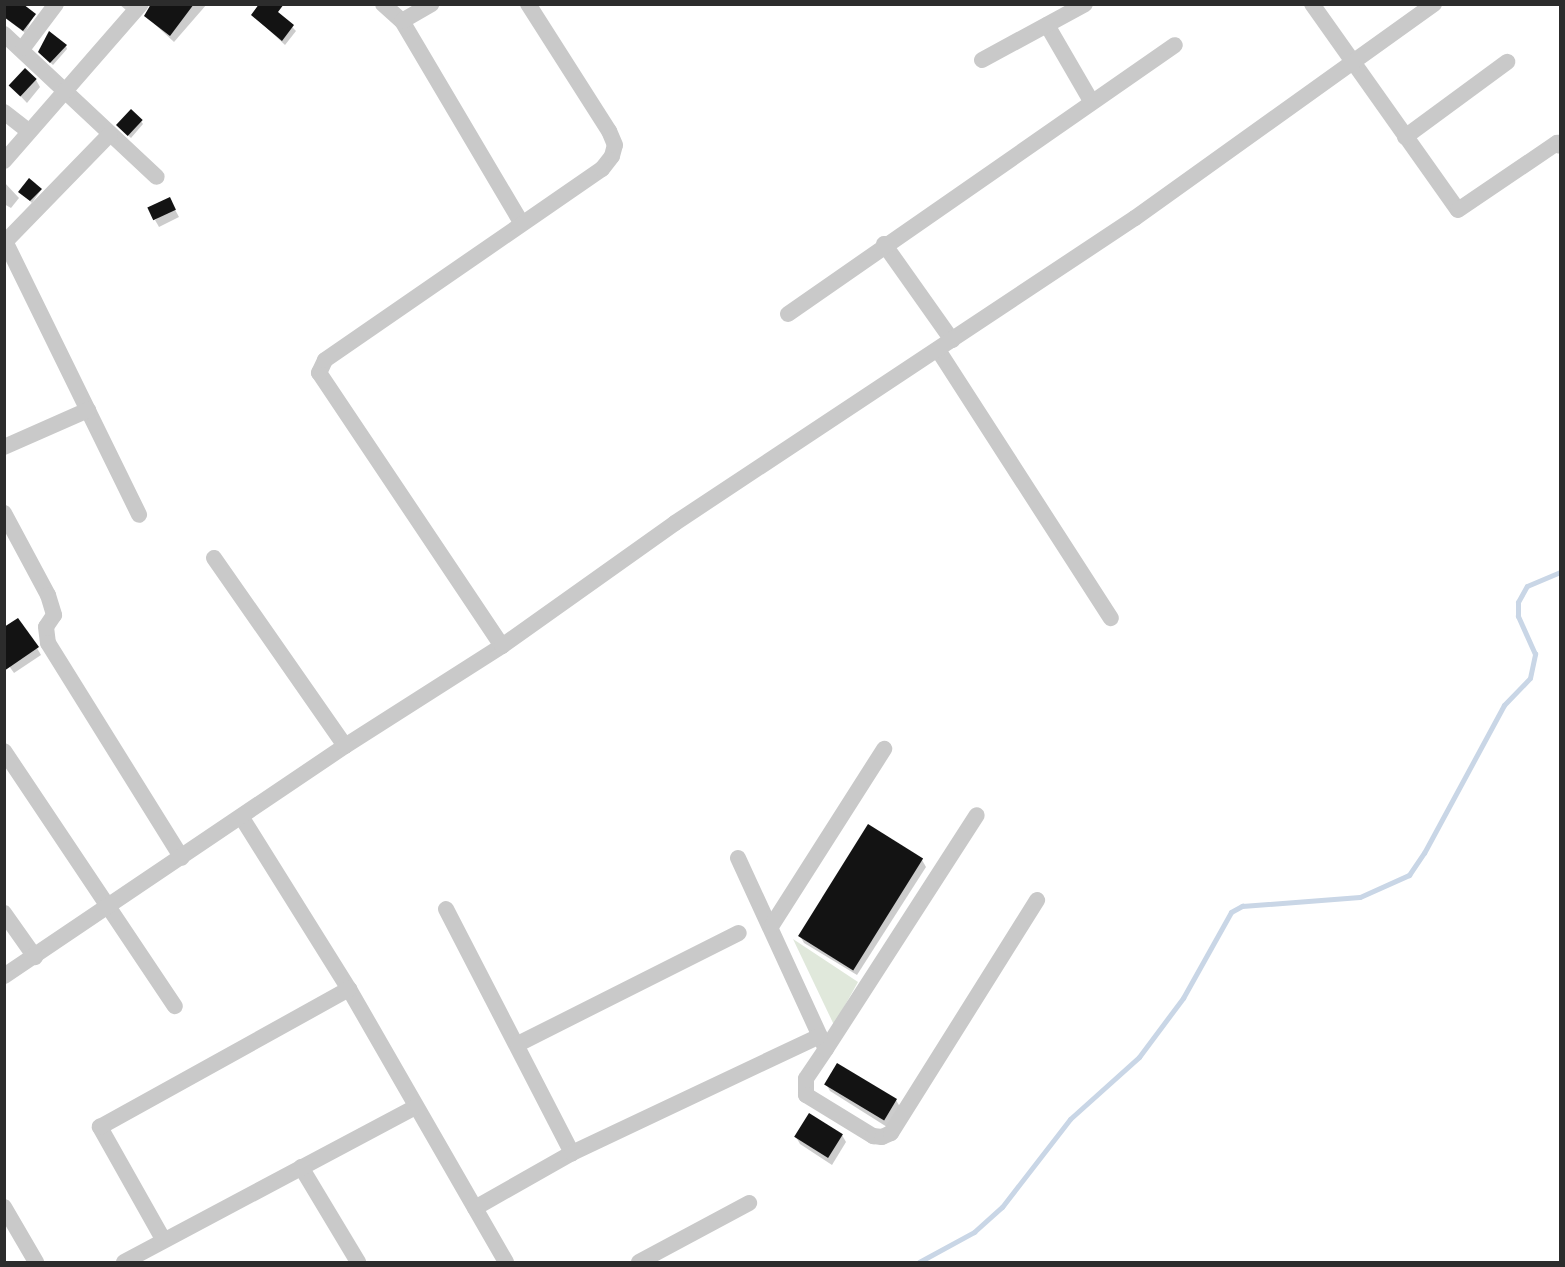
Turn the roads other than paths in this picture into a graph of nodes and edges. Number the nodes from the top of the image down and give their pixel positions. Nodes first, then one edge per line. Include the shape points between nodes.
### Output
1 (56, 4) edge
2 (141, 4) edge
3 (383, 4) edge
4 (430, 4) edge
5 (528, 4) edge
6 (1085, 4) edge
7 (1312, 4) edge
8 (1434, 4) edge
9 (402, 21) junction
10 (1047, 26) junction
11 (4, 34) edge
12 (1175, 45) dead end
13 (23, 48) junction
14 (982, 60) dead end
15 (1507, 62) dead end
16 (1352, 63) junction
17 (64, 94) junction
18 (1091, 101) junction
19 (4, 112) edge
20 (28, 131) junction
21 (110, 134) junction
22 (1405, 137) junction
23 (1560, 146) edge
24 (4, 161) edge
25 (157, 177) dead end
26 (521, 222) junction
27 (5, 240) edge
28 (884, 243) junction
29 (788, 314) dead end
30 (952, 340) junction
31 (938, 350) junction
32 (88, 410) junction
33 (4, 447) edge
34 (4, 513) edge
35 (138, 515) dead end
36 (214, 558) dead end
37 (1111, 618) dead end
38 (502, 646) junction
39 (345, 746) junction
40 (884, 748) dead end
41 (4, 751) edge
42 (977, 815) dead end
43 (242, 818) junction
44 (182, 858) junction
45 (738, 858) dead end
46 (1037, 900) dead end
47 (106, 908) junction
48 (446, 909) dead end
49 (4, 914) edge
50 (772, 925) junction
51 (739, 933) dead end
52 (35, 957) junction
53 (4, 976) edge
54 (349, 989) junction
55 (175, 1006) dead end
56 (823, 1042) junction
57 (518, 1044) junction
58 (414, 1108) junction
59 (572, 1153) junction
60 (302, 1167) junction
61 (749, 1203) dead end
62 (4, 1207) edge
63 (475, 1208) junction
64 (163, 1239) junction
65 (36, 1263) edge
66 (123, 1263) edge
67 (358, 1263) edge
68 (506, 1263) edge
69 (639, 1263) edge

1 - 13 street
2 - 17 street
3 - 9 street
4 - 9 street
5 - 26 street via 615,145 602,169
6 - 10 street
7 - 16 street
8 - 16 street
9 - 26 street
10 - 14 street
10 - 18 street
11 - 13 street
12 - 18 street
13 - 17 street
15 - 22 street
16 - 22 street
16 - 30 street via 1135,218
17 - 20 street
17 - 21 street
18 - 28 street
19 - 20 street
20 - 24 street
21 - 25 street
21 - 27 street
22 - 23 street via 1458,210 1557,143
26 - 38 street via 325,360 319,373
27 - 32 street
28 - 29 street
28 - 30 street
30 - 31 street
31 - 37 street
31 - 38 street via 675,523
32 - 33 street
32 - 35 street
34 - 44 street via 48,595 54,615 46,627 48,643
36 - 39 street
38 - 39 street
39 - 43 street
40 - 50 street
41 - 47 street
42 - 56 street
43 - 44 street
43 - 54 street
44 - 47 street
45 - 50 street
46 - 56 street via 891,1133 873,1136 807,1095 806,1079
47 - 52 street
47 - 55 street
48 - 57 street
49 - 52 street
50 - 56 street
51 - 57 street
52 - 53 street
54 - 58 street
54 - 64 street via 100,1127
56 - 59 street
57 - 59 street
58 - 60 street
58 - 63 street
59 - 63 street
60 - 64 street
60 - 67 street
61 - 69 street
62 - 65 street
63 - 68 street
64 - 66 street

